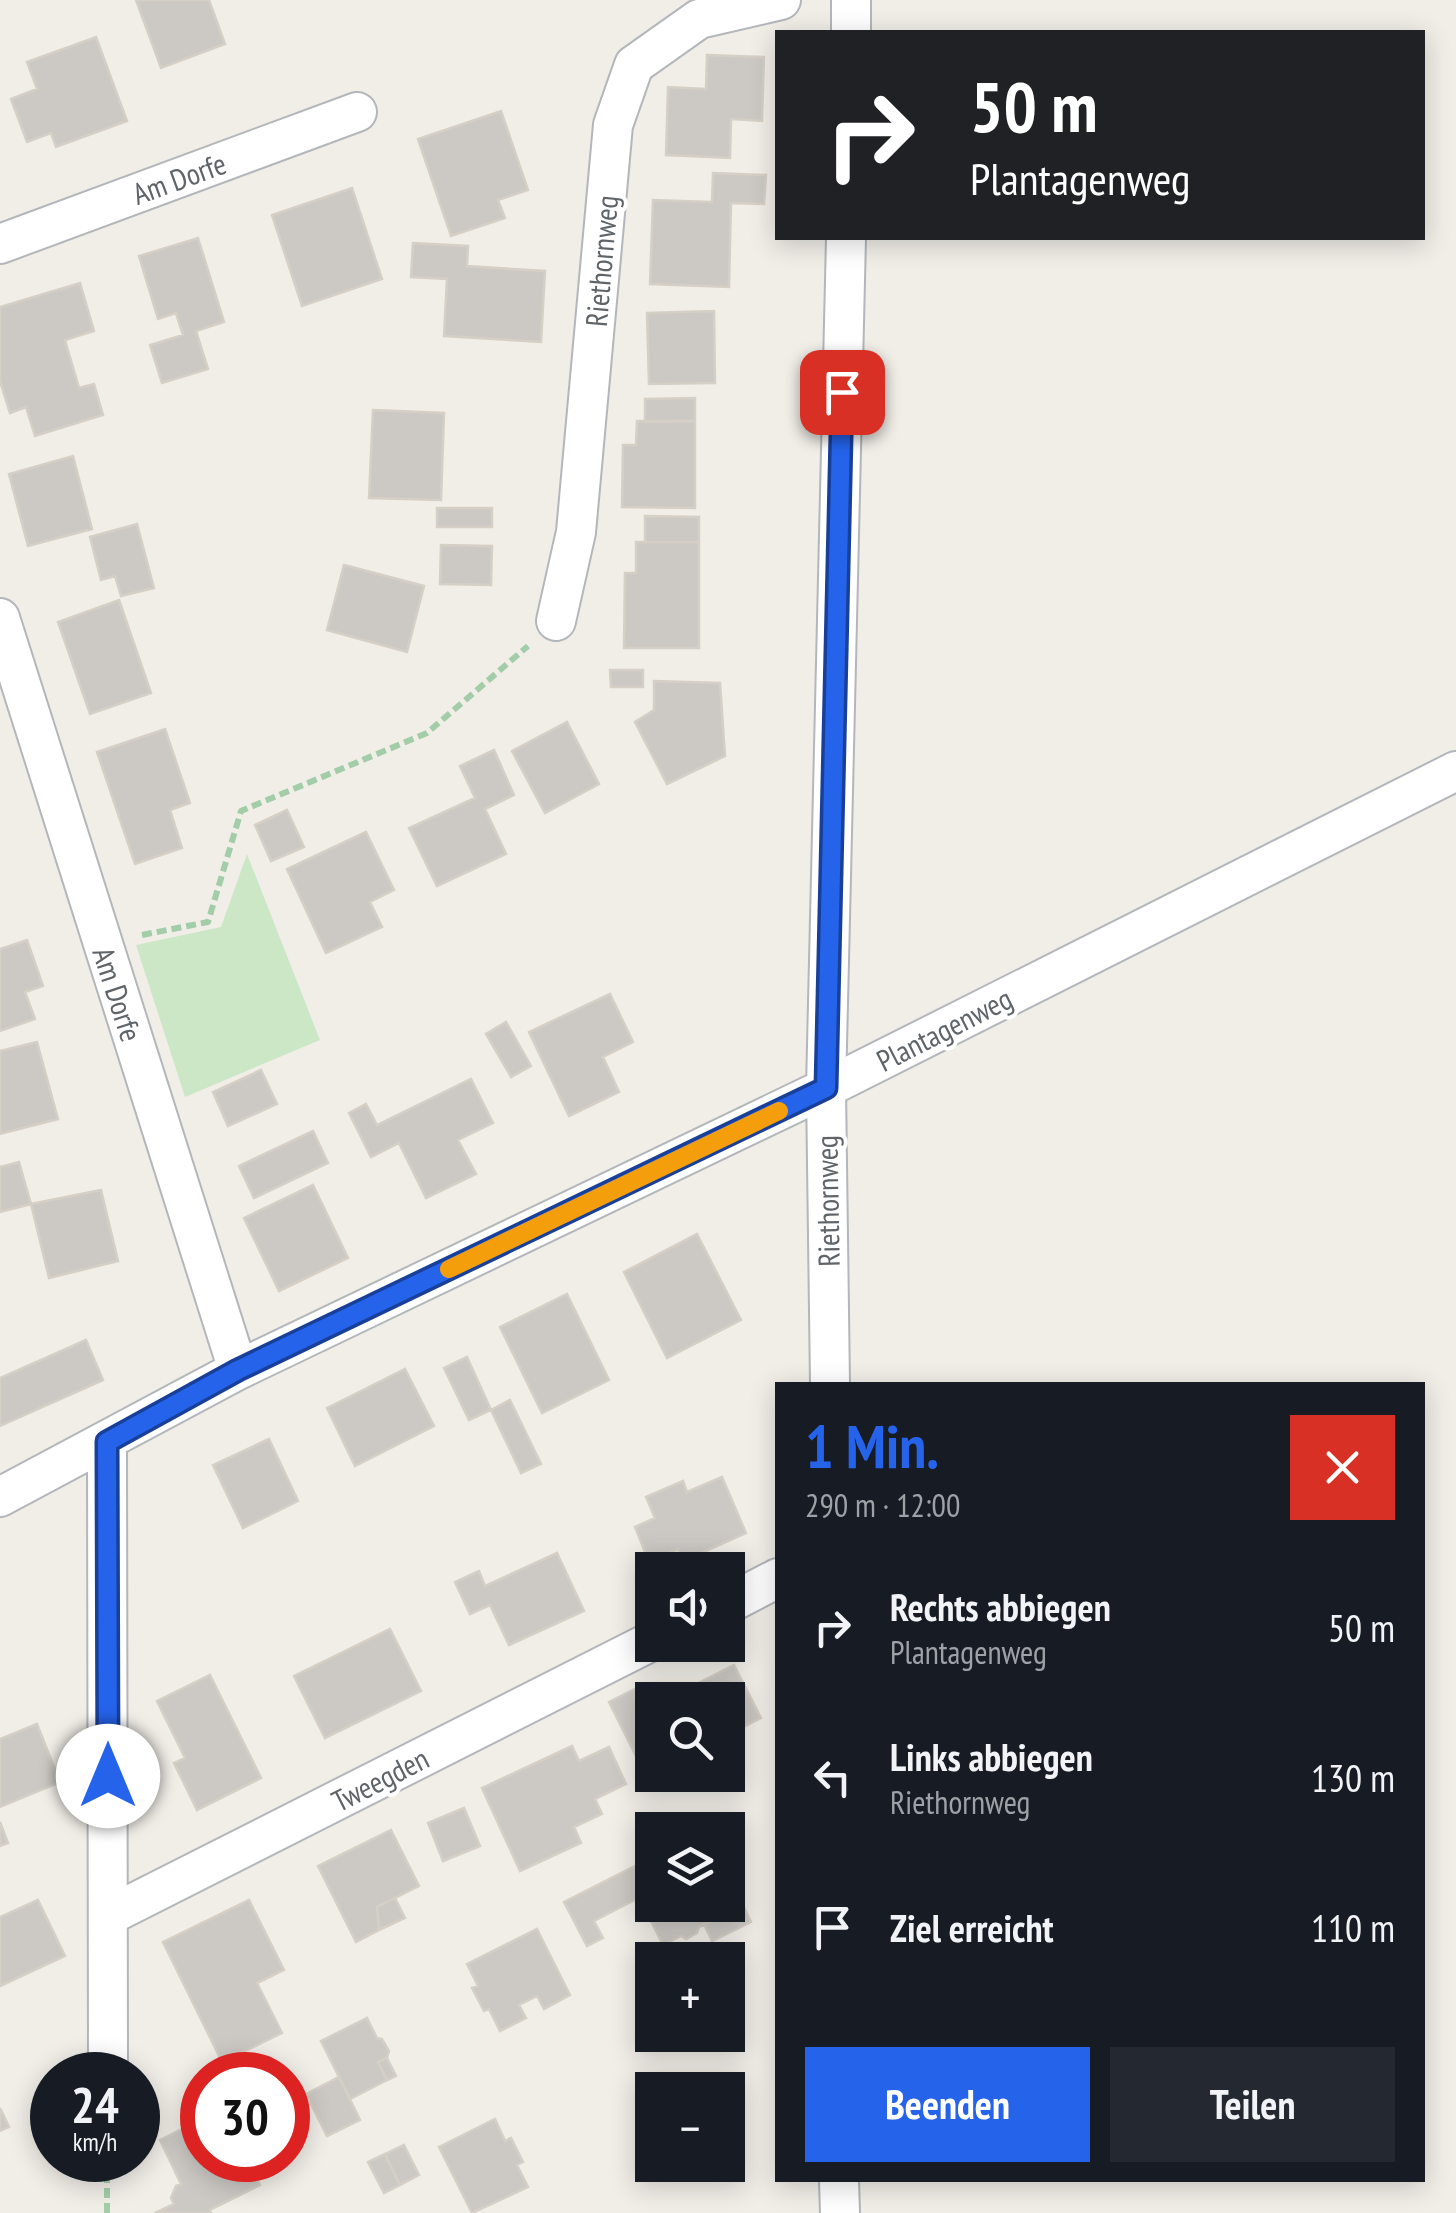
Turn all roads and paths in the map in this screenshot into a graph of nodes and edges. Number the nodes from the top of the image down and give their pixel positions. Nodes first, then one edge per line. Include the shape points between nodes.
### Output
1 (781, 0) edge
2 (852, 0) edge
3 (851, 30) edge
4 (357, 112) dead end
5 (846, 240) edge
6 (0, 244) edge
7 (0, 618) edge
8 (556, 621) joint
9 (1456, 772) edge
10 (102, 942) junction
11 (826, 1088) junction
12 (238, 1370) junction
13 (830, 1382) edge
14 (107, 1442) junction
15 (0, 1496) edge
16 (775, 1580) edge
17 (745, 1595) edge
18 (635, 1651) edge
19 (108, 1916) junction
20 (108, 2052) edge
21 (108, 2182) edge
22 (840, 2182) edge
23 (107, 2213) edge
24 (840, 2213) edge

1 - 8 street, Riethornweg via 700,19 634,66 613,125 576,532
2 - 3 street
4 - 6 street, Am Dorfe
5 - 11 street, Riethornweg
7 - 10 street, Am Dorfe
8 - 10 path via 427,733 241,812 208,922
9 - 11 street, Plantagenweg
10 - 12 street, Am Dorfe
11 - 12 street, Plantagenweg
11 - 13 street, Riethornweg
12 - 14 street, Plantagenweg
14 - 15 street, Plantagenweg
14 - 19 street
16 - 17 street
18 - 19 street, Tweegden
19 - 20 street
21 - 23 path
22 - 24 street

